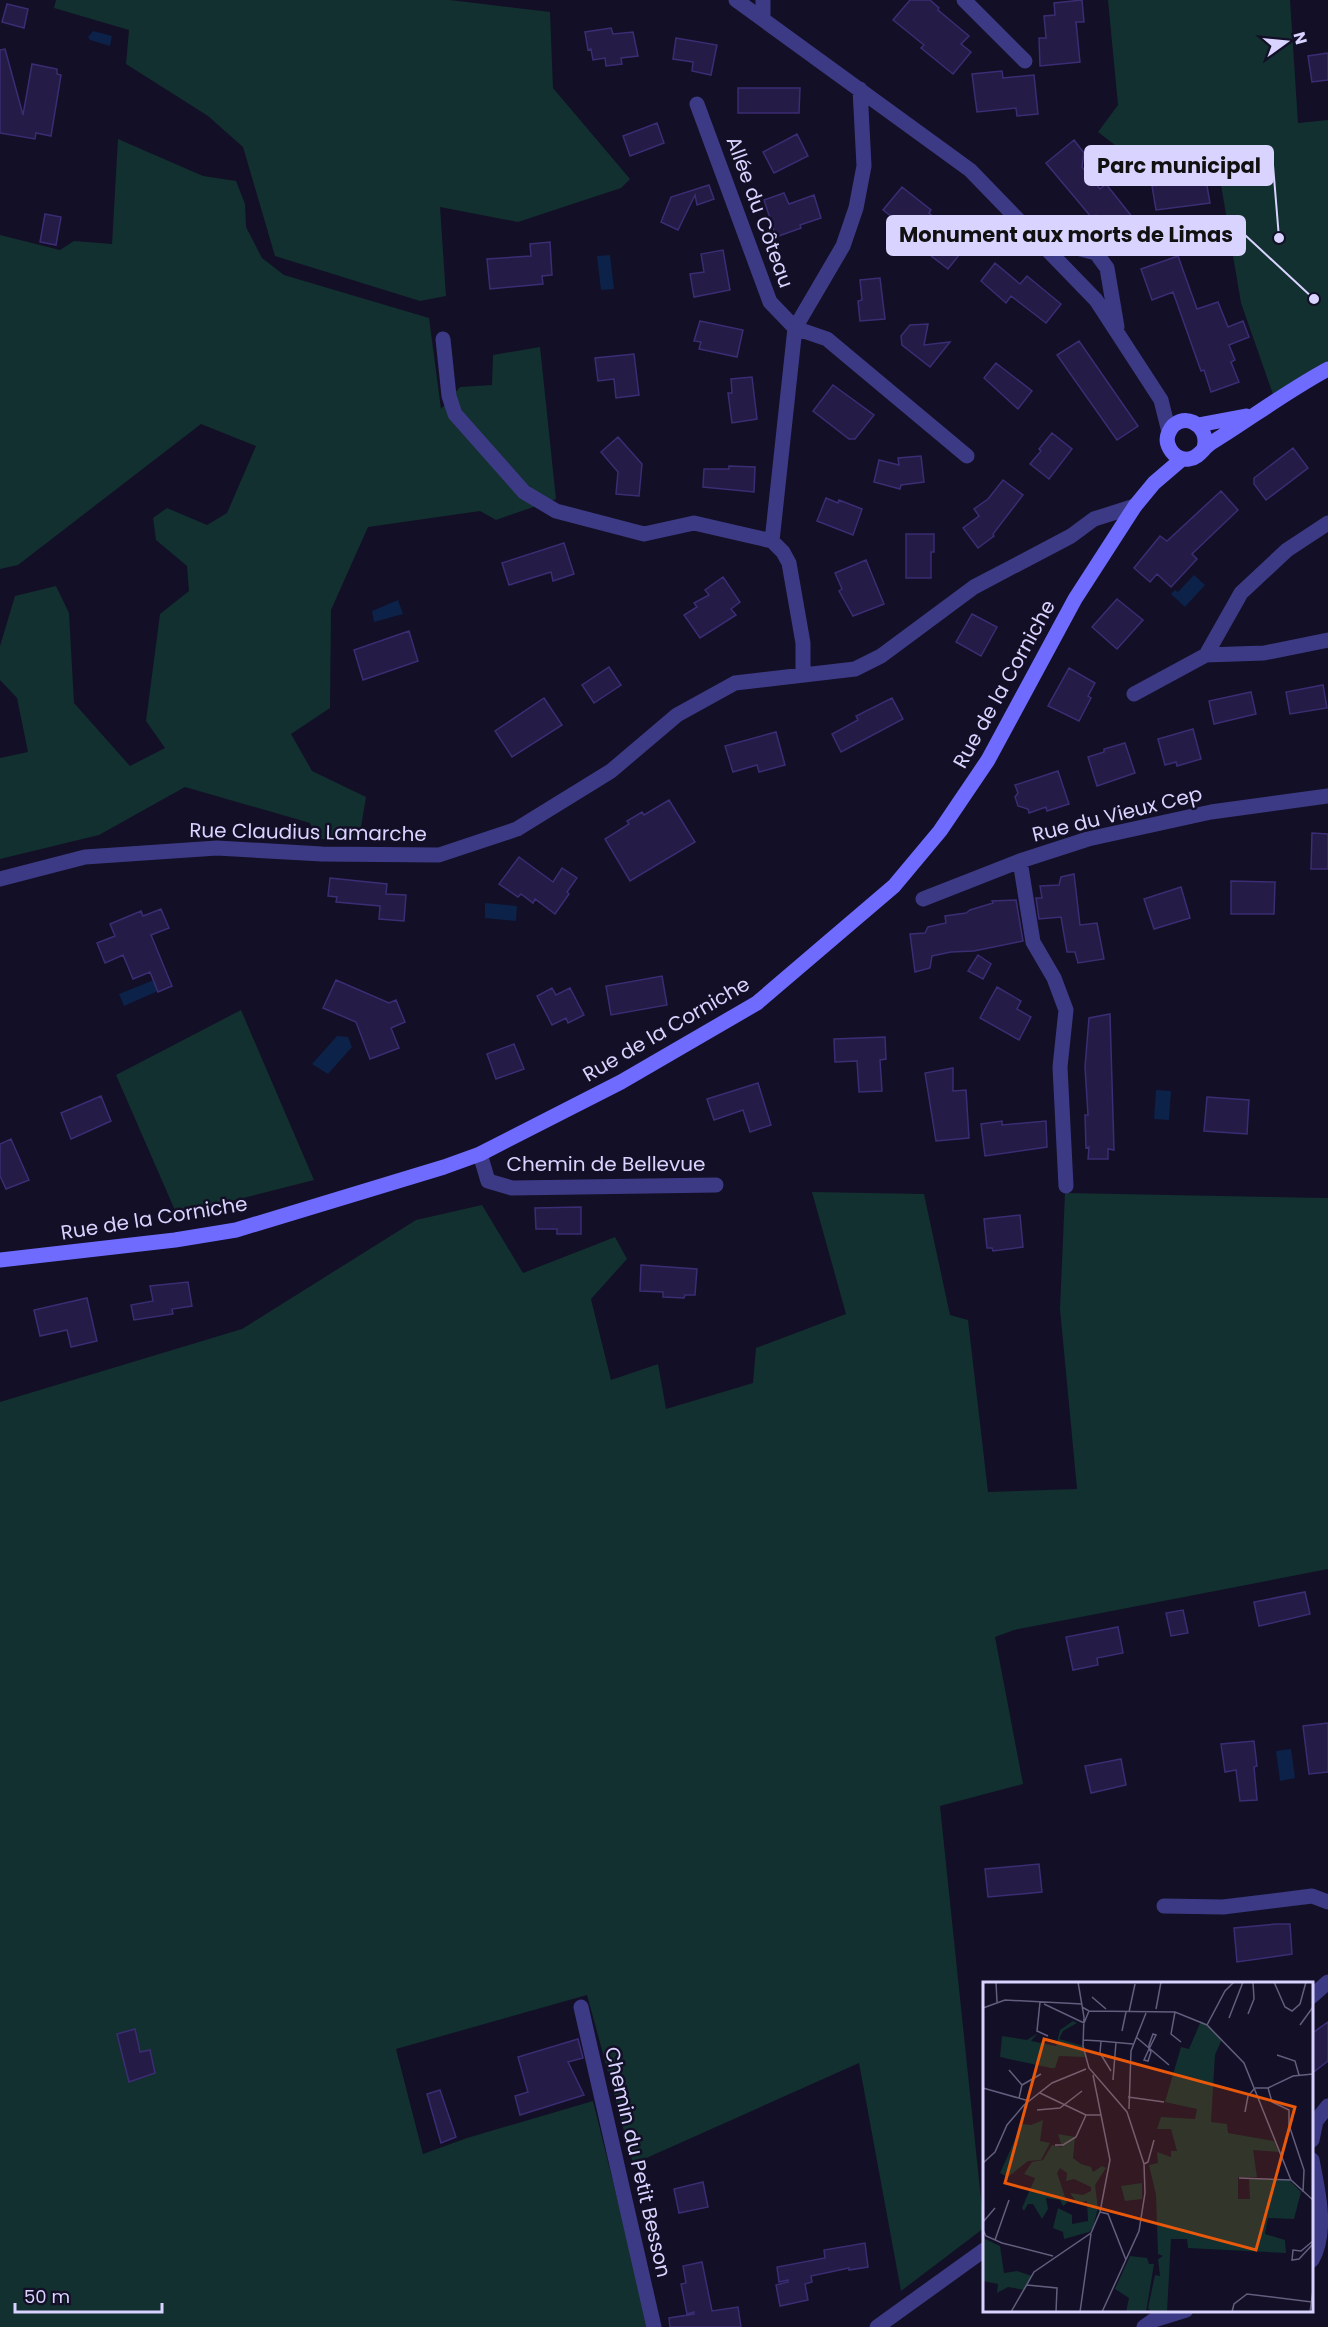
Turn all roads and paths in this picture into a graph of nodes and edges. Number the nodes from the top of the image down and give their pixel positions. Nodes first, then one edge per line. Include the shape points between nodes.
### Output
1 (736, 0) edge
2 (764, 0) edge
3 (964, 0) edge
4 (763, 18) junction
5 (1025, 61) dead end
6 (860, 89) junction
7 (697, 104) dead end
8 (1035, 237) junction
9 (795, 328) junction
10 (1119, 335) junction
11 (443, 339) dead end
12 (1328, 369) edge
13 (1161, 400) junction
14 (1252, 415) junction
15 (1193, 423) junction
16 (1169, 439) junction
17 (1204, 448) junction
18 (968, 456) dead end
19 (1182, 459) junction
20 (1154, 483) junction
21 (1135, 506) junction
22 (1328, 522) edge
23 (772, 541) junction
24 (1328, 640) edge
25 (1206, 655) junction
26 (803, 674) junction
27 (1134, 694) dead end
28 (1328, 796) edge
29 (1020, 861) junction
30 (0, 879) edge
31 (923, 899) dead end
32 (480, 1154) junction
33 (716, 1185) dead end
34 (1066, 1186) dead end
35 (0, 1260) edge
36 (1328, 1902) edge
37 (1164, 1906) dead end
38 (1328, 1982) edge
39 (1313, 1994) edge
40 (581, 2007) dead end
41 (1328, 2106) edge
42 (1313, 2132) edge
43 (1313, 2170) edge
44 (983, 2251) edge
45 (1313, 2257) edge
46 (1180, 2312) edge
47 (654, 2327) edge
48 (877, 2327) edge
49 (1144, 2327) edge

1 - 4 street
2 - 4 street
3 - 5 street
4 - 6 street
6 - 8 street via 970,170
6 - 9 street, Allée du Côteau via 864,166 856,208 843,246
7 - 9 street, Allée du Côteau via 770,302
8 - 10 street via 1096,300
8 - 10 street via 1096,253 1107,268
9 - 18 street, Allée du Côteau via 827,339
9 - 23 street, Allée du Côteau
10 - 13 street
11 - 23 street via 449,396 455,414 524,492 556,512 644,534 694,523
12 - 14 main road, Rue de la Corniche
13 - 15 street
13 - 16 street
14 - 15 main road, Rue de la Corniche
14 - 17 main road, Rue de la Corniche
15 - 16 main road, Rue de la Corniche via 1176,423
15 - 17 main road via 1205,436
16 - 19 main road via 1176,457
16 - 20 main road, Rue de la Corniche
17 - 19 main road, Rue de la Corniche via 1195,457
19 - 20 main road, Rue de la Corniche
20 - 21 main road, Rue de la Corniche
21 - 26 street, Rue Claudius Lamarche via 1094,519 1071,536 974,587 881,656 855,669
21 - 32 main road, Rue de la Corniche via 1075,599 988,760 940,831 894,886 757,1003 621,1082
22 - 25 street via 1287,550 1241,593
23 - 26 street via 789,563
24 - 25 street via 1263,653
25 - 27 street
26 - 30 street, Rue Claudius Lamarche via 735,683 677,715 611,771 517,829 439,855 217,848 85,856
28 - 29 street, Rue du Vieux Cep via 1211,812 1088,839
29 - 31 street, Rue du Vieux Cep
29 - 34 street via 1033,942 1054,978 1066,1010 1060,1067
32 - 33 street, Chemin de Bellevue via 488,1181 512,1188
32 - 35 main road, Rue de la Corniche via 236,1230
36 - 37 street via 1312,1896 1223,1907
38 - 39 street
40 - 47 street, Chemin du Petit Besson
41 - 42 street via 1316,2121
43 - 45 street via 1323,2218 1320,2245
44 - 48 street
46 - 49 street

